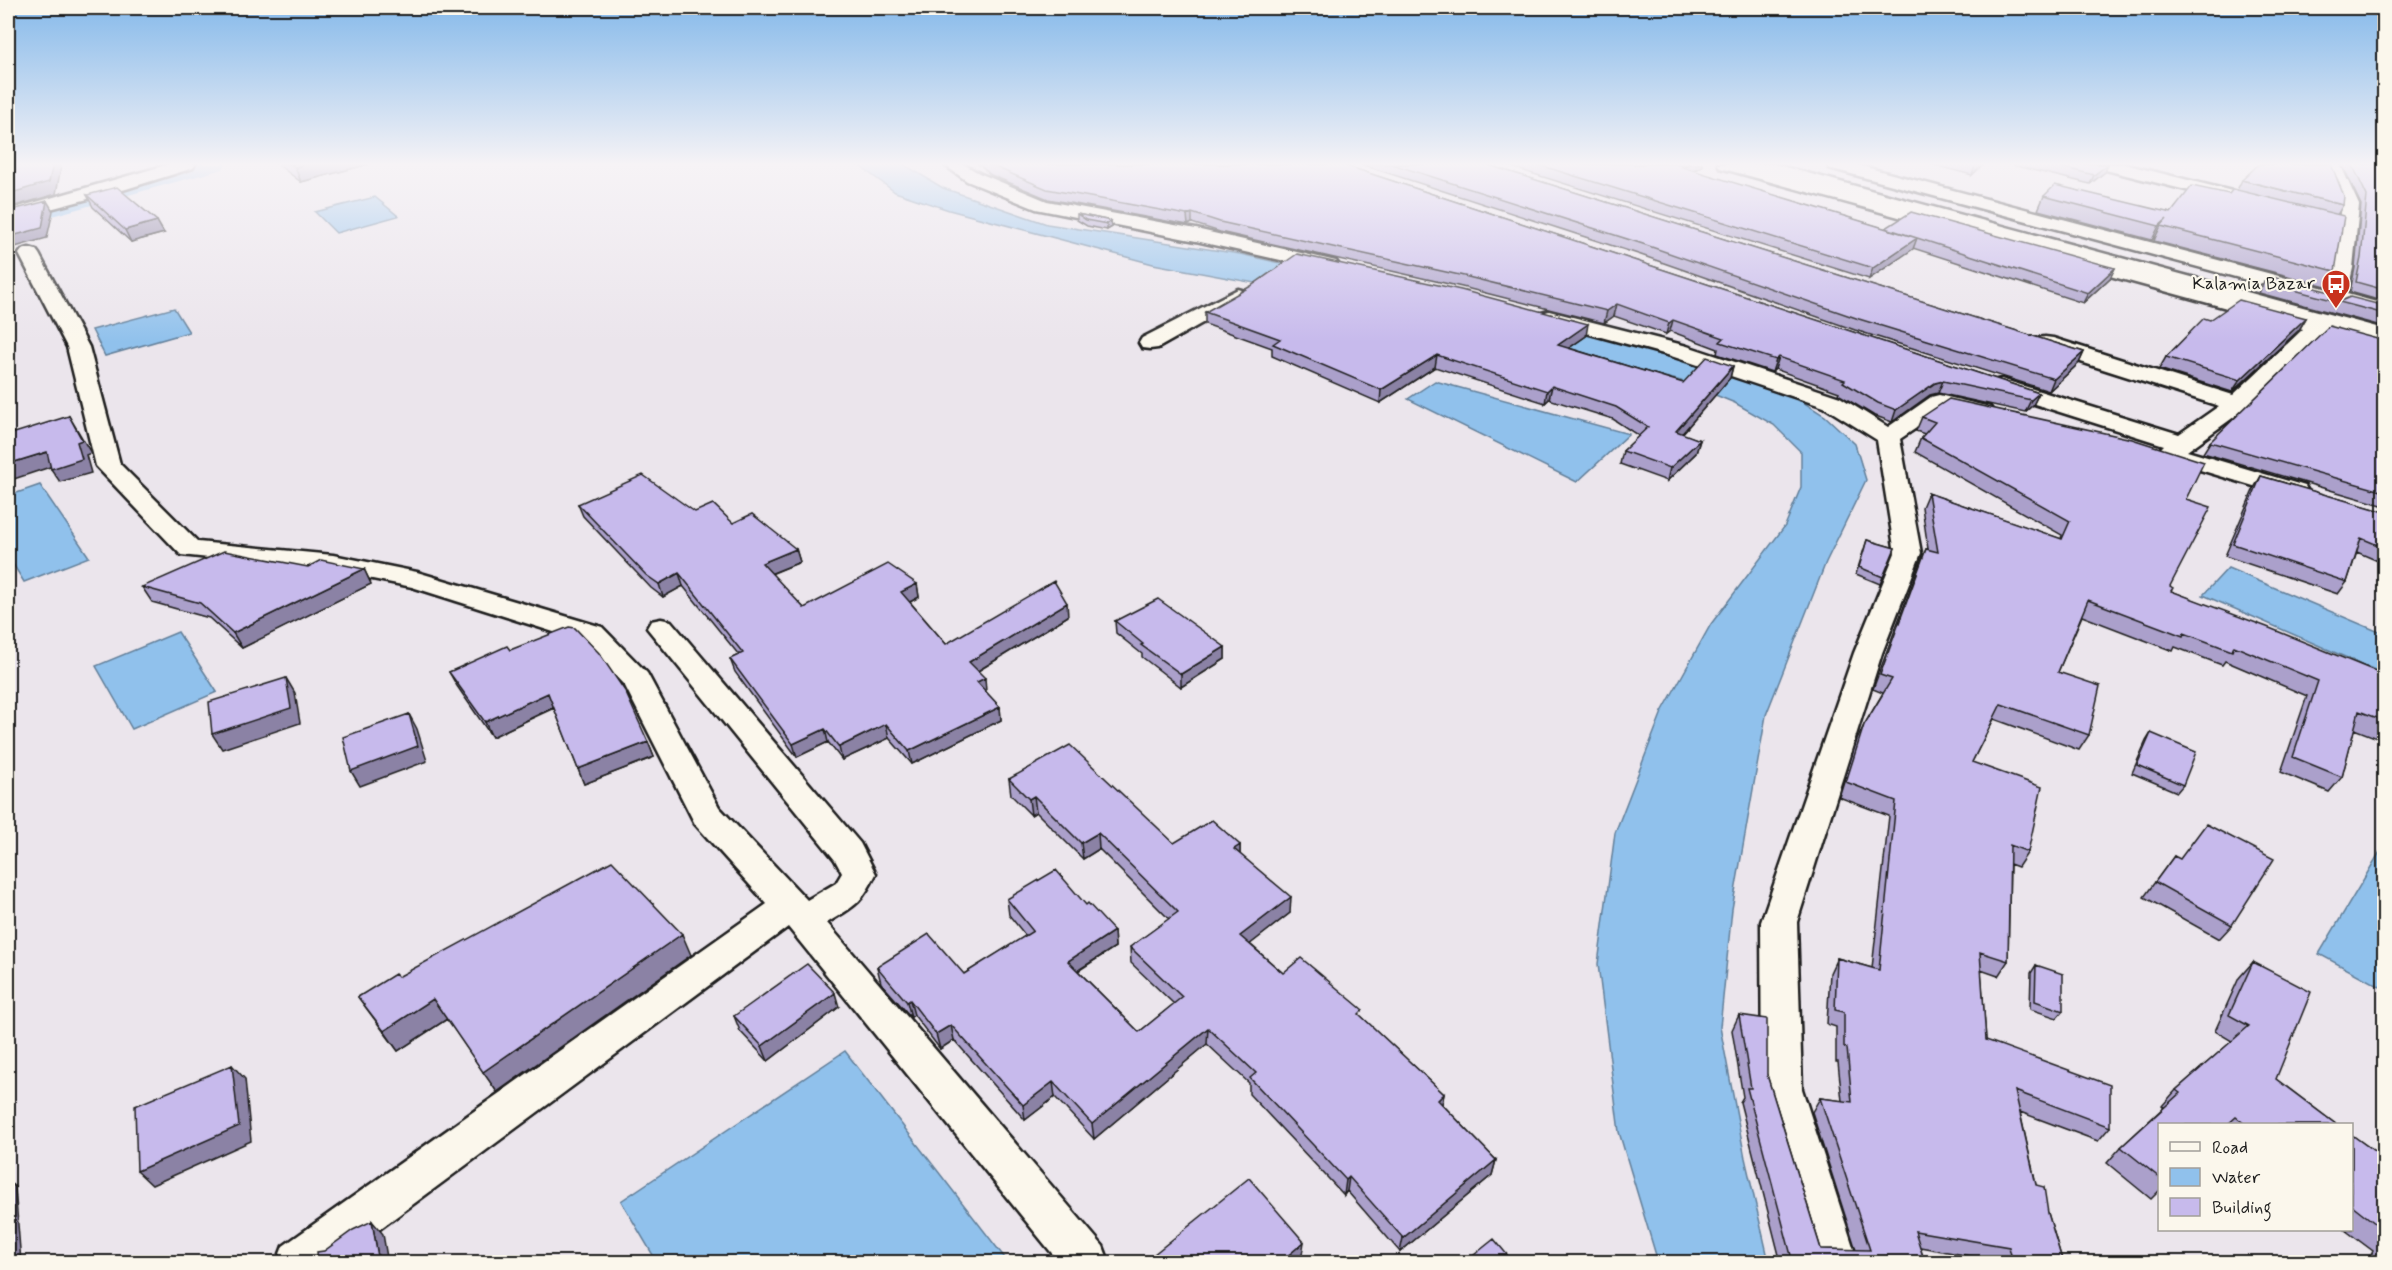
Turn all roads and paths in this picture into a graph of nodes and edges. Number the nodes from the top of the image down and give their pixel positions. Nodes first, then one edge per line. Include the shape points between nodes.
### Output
1 (1136, 223) edge
2 (1943, 223) edge
3 (1970, 223) edge
4 (2018, 223) edge
5 (2053, 223) edge
6 (2342, 223) edge
7 (29, 254) dead end
8 (1289, 260) junction
9 (1349, 270) edge
10 (1268, 275) edge
11 (1250, 288) edge
12 (2336, 300) junction
13 (2385, 310) edge
14 (1531, 312) edge
15 (2385, 322) edge
16 (2319, 326) junction
17 (2022, 336) edge
18 (2385, 336) edge
19 (1150, 343) dead end
20 (2385, 345) edge
21 (1981, 379) edge
22 (2237, 404) junction
23 (2008, 417) edge
24 (2077, 433) edge
25 (1888, 437) junction
26 (2175, 448) junction
27 (2314, 496) edge
28 (661, 628) dead end
29 (797, 913) junction
30 (299, 1263) edge
31 (1088, 1263) edge
32 (1836, 1263) edge

1 - 8 street
2 - 16 street
3 - 18 highway
4 - 15 highway
5 - 12 street
6 - 12 street
7 - 29 street via 78,347 108,466 190,549 333,563 417,580 592,634 637,680 707,815
8 - 9 street
8 - 10 street
11 - 19 street
12 - 13 street
14 - 25 street via 1679,351 1833,402
16 - 20 street
16 - 22 street
17 - 22 street
21 - 26 street
22 - 26 street
23 - 25 street via 1939,402
24 - 26 street
25 - 32 street via 1908,553 1868,653 1779,922 1782,1089
26 - 27 street
28 - 29 street via 854,863 859,874 848,893
29 - 30 street
29 - 31 street

